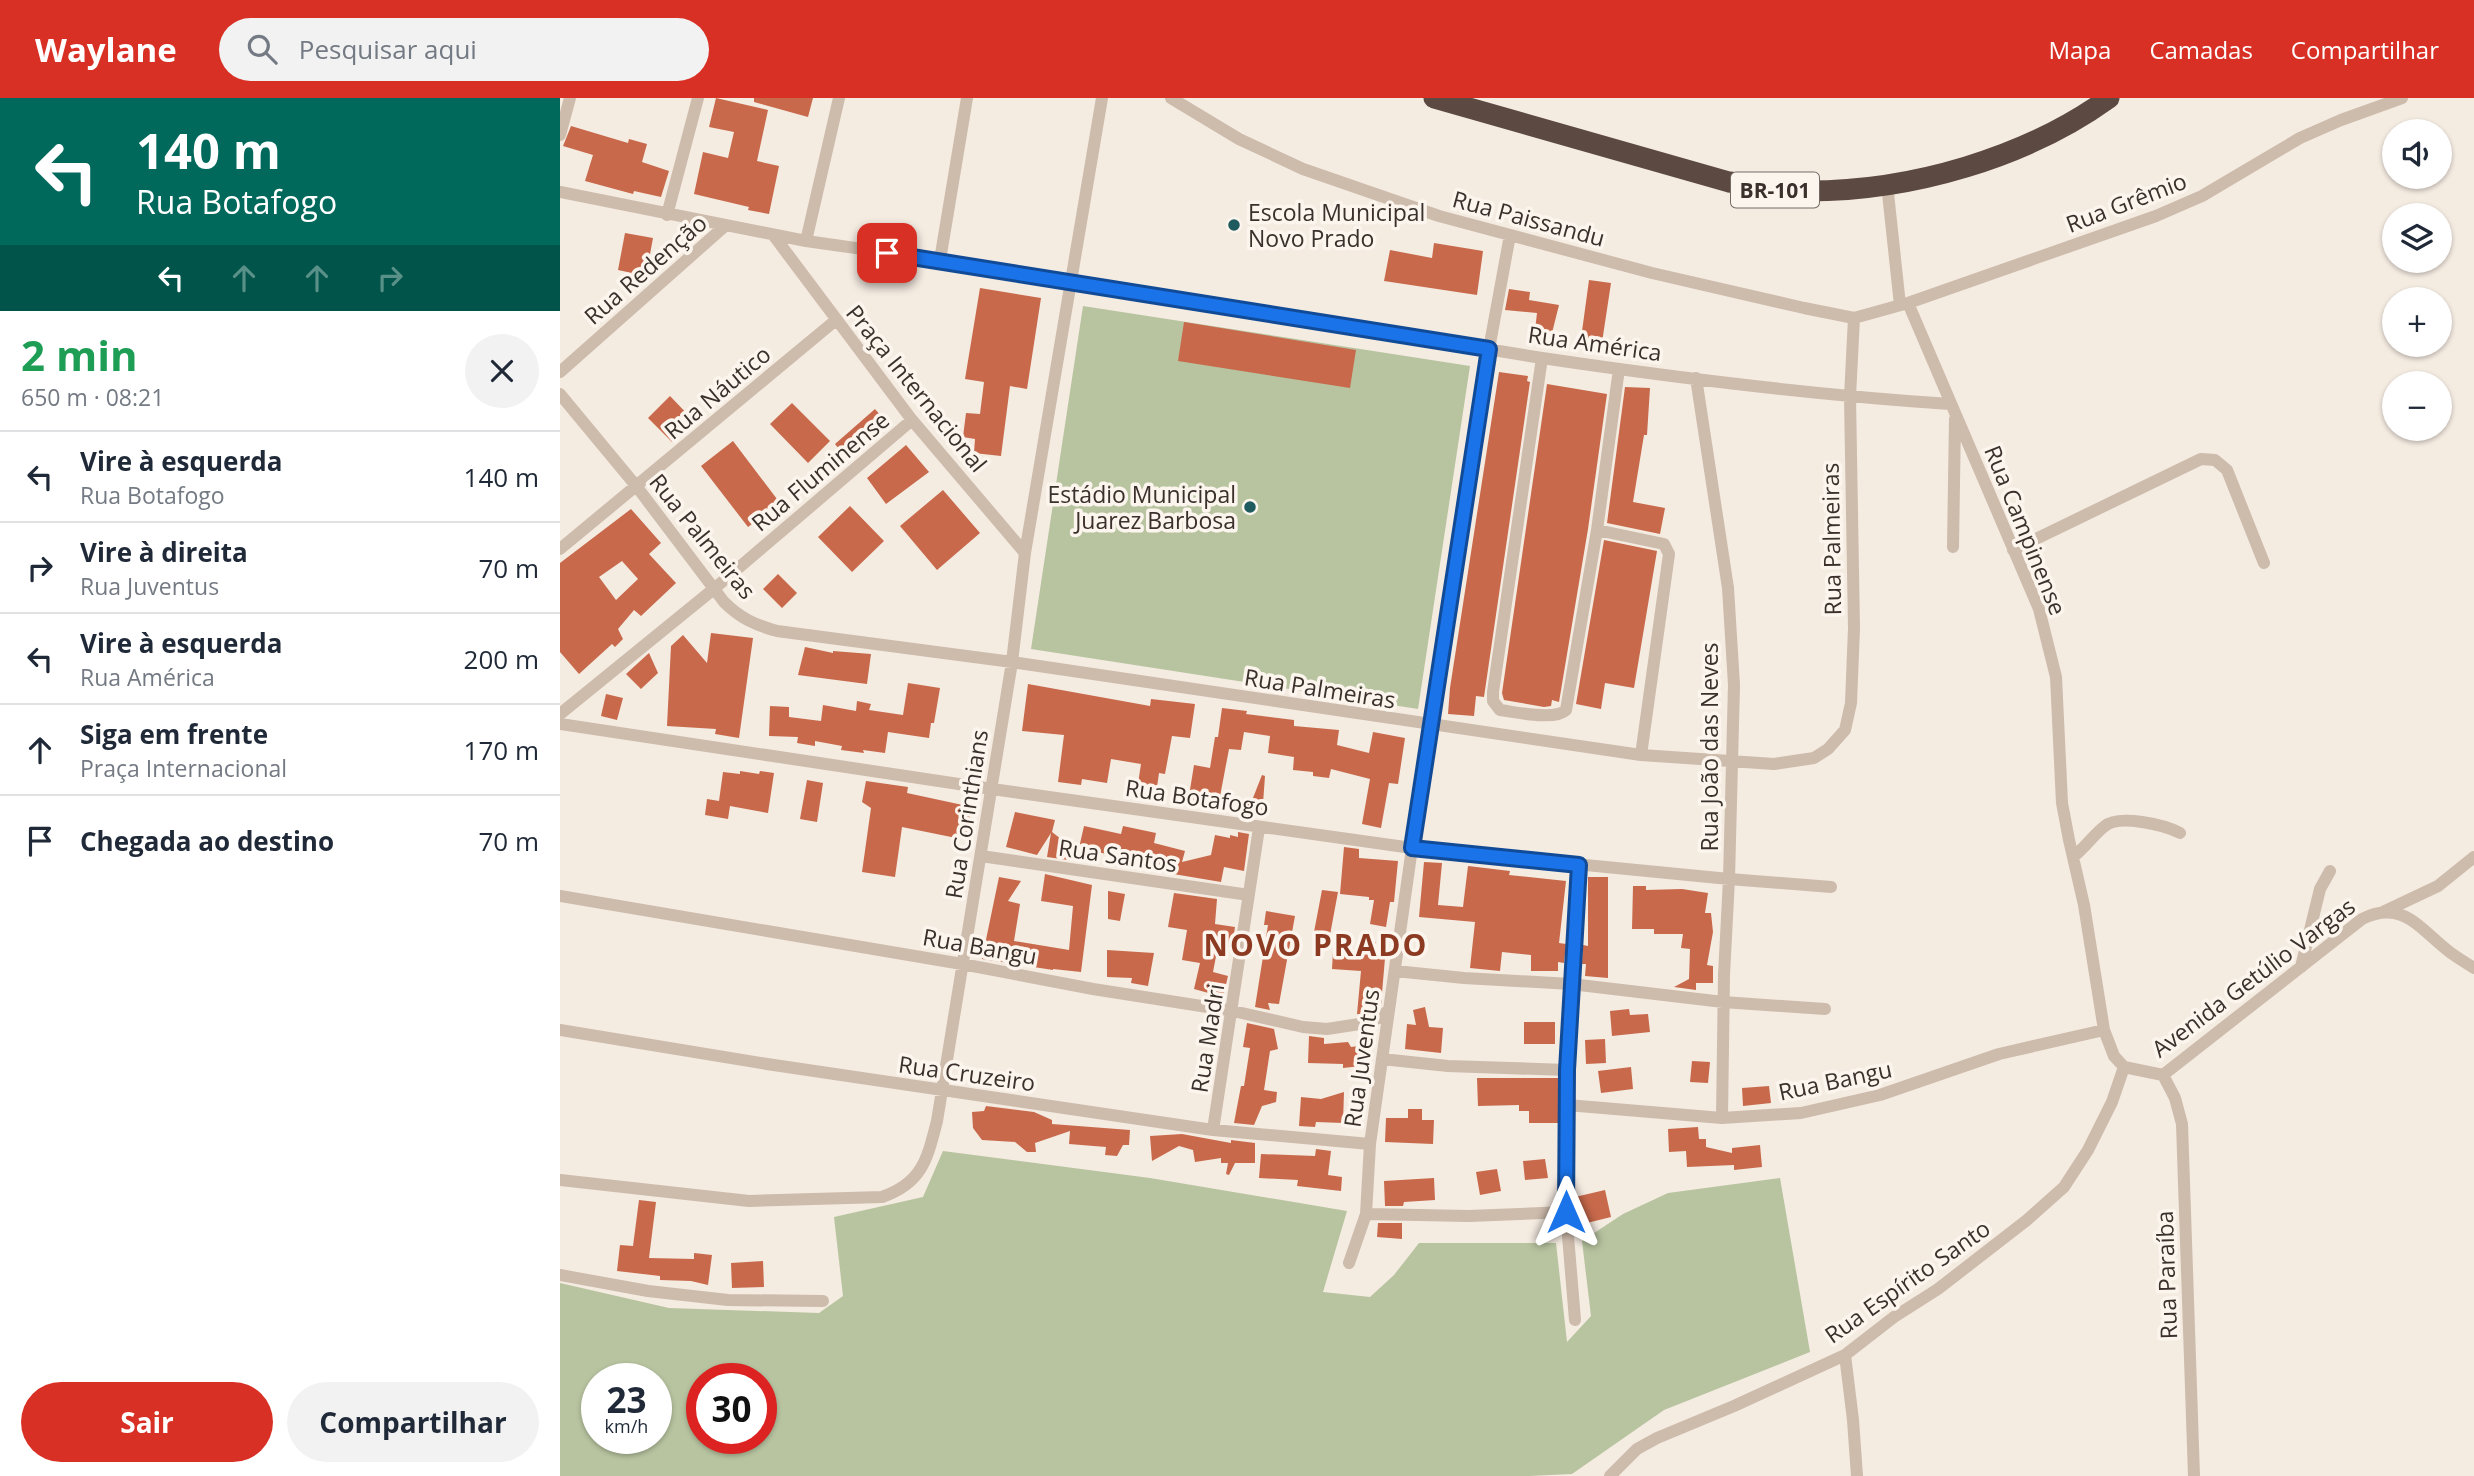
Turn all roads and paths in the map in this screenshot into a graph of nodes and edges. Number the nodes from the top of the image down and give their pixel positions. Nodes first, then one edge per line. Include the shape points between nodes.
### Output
1 (570, 98) edge
2 (698, 98) edge
3 (839, 98) edge
4 (967, 98) edge
5 (1102, 98) edge
6 (1171, 98) edge
7 (1434, 98) edge
8 (2109, 98) edge
9 (2402, 98) edge
10 (560, 135) edge
11 (1887, 184) junction
12 (560, 192) edge
13 (667, 215) junction
14 (726, 225) junction
15 (1510, 235) junction
16 (774, 236) junction
17 (806, 241) junction
18 (940, 260) junction
19 (1069, 281) junction
20 (1904, 304) junction
21 (1854, 318) junction
22 (835, 320) junction
23 (1489, 349) junction
24 (1542, 358) junction
25 (1619, 369) junction
26 (560, 372) edge
27 (1696, 378) junction
28 (560, 394) edge
29 (1850, 397) junction
30 (1953, 410) junction
31 (912, 420) junction
32 (637, 487) junction
33 (1597, 530) junction
34 (1953, 547) dead end
35 (560, 549) edge
36 (2013, 550) junction
37 (1025, 553) junction
38 (2264, 563) dead end
39 (715, 589) junction
40 (1012, 662) junction
41 (560, 714) edge
42 (560, 724) edge
43 (1432, 726) junction
44 (1642, 755) junction
45 (1732, 761) junction
46 (992, 789) junction
47 (1259, 828) junction
48 (2180, 833) dead end
49 (1412, 848) junction
50 (981, 856) junction
51 (2073, 857) junction
52 (2474, 857) edge
53 (1579, 865) junction
54 (2330, 871) dead end
55 (1729, 879) junction
56 (1831, 887) dead end
57 (1249, 895) junction
58 (560, 896) edge
59 (2382, 912) junction
60 (962, 964) junction
61 (2301, 967) junction
62 (2474, 968) edge
63 (1395, 971) junction
64 (1571, 984) junction
65 (1723, 1002) junction
66 (1825, 1009) dead end
67 (1389, 1010) junction
68 (1233, 1012) junction
69 (560, 1030) edge
70 (2104, 1030) junction
71 (1382, 1059) junction
72 (2124, 1067) junction
73 (1567, 1070) junction
74 (2163, 1075) junction
75 (943, 1090) junction
76 (1567, 1105) junction
77 (1722, 1118) junction
78 (1213, 1130) junction
79 (1370, 1144) junction
80 (560, 1180) edge
81 (1566, 1212) junction
82 (1366, 1214) junction
83 (1349, 1263) dead end
84 (560, 1275) edge
85 (823, 1301) dead end
86 (1575, 1320) dead end
87 (1845, 1355) junction
88 (1610, 1476) edge
89 (1857, 1476) edge
90 (2194, 1476) edge

1 - 10 street
2 - 13 street
3 - 17 street
4 - 18 street
5 - 19 street
6 - 15 street, Rua Paissandu via 1239,139 1303,169
7 - 11 highway, BR-101 via 1729,182 1808,191
8 - 11 highway, BR-101 via 2044,136 1994,157 1957,170
9 - 20 street, Rua Grêmio via 2300,138 2202,196 2156,216
11 - 20 street, Rua Campinense
12 - 13 street
13 - 14 street
14 - 16 street
14 - 26 street, Rua Redenção
15 - 21 street, Rua Paissandu via 1652,273
15 - 23 street, Rua Juventus
16 - 17 street
16 - 22 street, Praça Internacional
17 - 18 street
18 - 19 street
19 - 23 street, Rua América
19 - 37 street
20 - 21 street, Rua Grêmio
20 - 30 street, Rua Campinense
21 - 29 street, Rua Palmeiras
22 - 31 street, Praça Internacional
22 - 32 street, Rua Náutico
23 - 24 street, Rua América
23 - 43 street, Rua Juventus
24 - 25 street, Rua América
24 - 33 street via 1493,692 1500,710 1553,716 1566,710
25 - 27 street, Rua América
25 - 33 street
27 - 29 street, Rua América
27 - 45 street, Rua João das Neves via 1728,587 1734,685
28 - 32 street, Rua Palmeiras
29 - 30 street, Rua América
29 - 45 street, Rua Palmeiras via 1854,628 1851,703 1845,730 1814,758 1774,764
30 - 34 street
30 - 36 street, Rua Campinense
31 - 37 street, Praça Internacional
31 - 39 street, Rua Fluminense
32 - 35 street, Rua Náutico
32 - 39 street, Rua Palmeiras
33 - 44 street via 1664,544 1669,554
36 - 38 street via 2201,459 2215,460 2227,470
36 - 51 street, Rua Campinense via 2039,609 2056,677 2062,803
37 - 40 street
39 - 40 street, Rua Palmeiras via 738,616 777,631
39 - 41 street, Rua Fluminense
40 - 43 street, Rua Palmeiras
40 - 46 street, Rua Corinthians
42 - 46 street, Rua Botafogo
43 - 44 street, Rua Palmeiras
43 - 49 street, Rua Juventus
44 - 45 street, Rua Palmeiras
45 - 55 street, Rua João das Neves
46 - 47 street, Rua Botafogo
46 - 50 street, Rua Corinthians
47 - 49 street, Rua Botafogo
47 - 57 street, Rua Madri
48 - 51 street via 2139,822 2111,822
49 - 53 street, Rua Botafogo
49 - 63 street, Rua Juventus
50 - 57 street, Rua Santos
50 - 60 street, Rua Corinthians
51 - 70 street, Rua Campinense
52 - 59 street via 2438,886
53 - 55 street, Rua Botafogo
53 - 64 street
54 - 61 street via 2320,889
55 - 56 street, Rua Botafogo
55 - 65 street, Rua João das Neves
57 - 68 street, Rua Madri
58 - 60 street, Rua Bangu
59 - 61 street, Avenida Getúlio Vargas via 2362,919
59 - 62 street, Avenida Getúlio Vargas via 2401,914 2417,923
60 - 68 street, Rua Bangu
60 - 75 street, Rua Corinthians
61 - 74 street, Avenida Getúlio Vargas
63 - 64 street
63 - 67 street, Rua Juventus
64 - 65 street
64 - 73 street
65 - 66 street
65 - 77 street, Rua João das Neves
67 - 68 street, Rua Bangu via 1366,1023 1326,1029
67 - 71 street, Rua Juventus
68 - 78 street, Rua Madri
69 - 75 street, Rua Cruzeiro
70 - 72 street, Rua Campinense via 2114,1056
70 - 77 street, Rua Bangu via 1999,1054 1880,1095 1801,1113
71 - 73 street
71 - 79 street, Rua Juventus
72 - 74 street, Avenida Getúlio Vargas
72 - 87 street, Rua Espírito Santo via 2088,1150 2064,1187 1938,1289
73 - 76 street
74 - 90 street, Rua Paraíba via 2182,1124
75 - 78 street, Rua Cruzeiro
75 - 80 street, Rua Corinthians via 927,1158 917,1177 900,1191 882,1197 749,1201
76 - 77 street, Rua Bangu
76 - 81 street
78 - 79 street, Rua Cruzeiro
79 - 82 street, Rua Juventus
81 - 82 street
81 - 86 street
82 - 83 street, Rua Juventus
84 - 85 street via 728,1300
87 - 88 street, Rua Espírito Santo via 1657,1438 1637,1449
87 - 89 street

